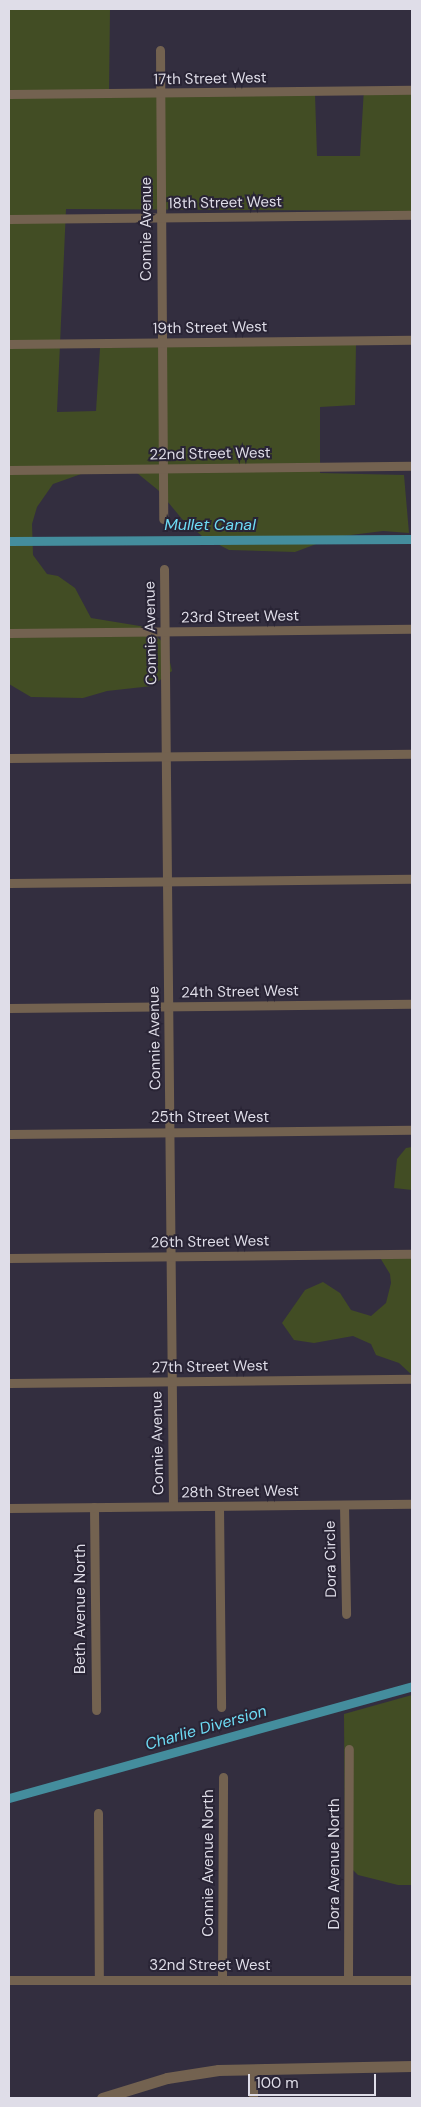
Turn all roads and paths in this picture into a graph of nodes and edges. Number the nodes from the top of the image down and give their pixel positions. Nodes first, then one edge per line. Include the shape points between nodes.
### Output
1 (160, 50) dead end
2 (412, 90) edge
3 (160, 93) junction
4 (9, 94) edge
5 (412, 215) edge
6 (160, 218) junction
7 (9, 219) edge
8 (412, 340) edge
9 (162, 343) junction
10 (9, 344) edge
11 (412, 466) edge
12 (163, 468) junction
13 (9, 470) edge
14 (164, 519) dead end
15 (164, 569) dead end
16 (412, 629) edge
17 (165, 632) junction
18 (9, 633) edge
19 (412, 754) edge
20 (166, 756) junction
21 (9, 758) edge
22 (412, 879) edge
23 (167, 882) junction
24 (9, 883) edge
25 (412, 1004) edge
26 (168, 1006) junction
27 (9, 1008) edge
28 (412, 1130) edge
29 (169, 1132) junction
30 (9, 1134) edge
31 (412, 1254) edge
32 (170, 1256) junction
33 (9, 1258) edge
34 (412, 1379) edge
35 (172, 1381) junction
36 (9, 1383) edge
37 (412, 1504) edge
38 (344, 1505) junction
39 (173, 1506) junction
40 (219, 1506) junction
41 (94, 1507) junction
42 (9, 1508) edge
43 (346, 1614) dead end
44 (221, 1707) dead end
45 (96, 1710) dead end
46 (349, 1749) dead end
47 (223, 1776) dead end
48 (98, 1813) dead end
49 (348, 1979) junction
50 (9, 1980) edge
51 (99, 1980) junction
52 (222, 1980) junction
53 (412, 1980) edge
54 (412, 2066) edge
55 (253, 2068) junction
56 (102, 2098) edge
57 (253, 2098) edge

1 - 3 street, Connie Avenue
2 - 3 street, 17th Street West
3 - 4 street, 17th Street West
3 - 6 street, Connie Avenue
5 - 6 street, 18th Street West
6 - 7 street, 18th Street West
6 - 9 street, Connie Avenue
8 - 9 street, 19th Street West
9 - 10 street, 19th Street West
9 - 12 street, Connie Avenue
11 - 12 street, 22nd Street West
12 - 13 street, 22nd Street West
12 - 14 street
15 - 17 street, Connie Avenue
16 - 17 street, 23rd Street West
17 - 18 street, 23rd Street West
17 - 20 street, Connie Avenue
19 - 20 street
20 - 21 street
20 - 23 street, Connie Avenue
22 - 23 street
23 - 24 street
23 - 26 street, Connie Avenue
25 - 26 street, 24th Street West
26 - 27 street, 24th Street West
26 - 29 street, Connie Avenue
28 - 29 street, 25th Street West
29 - 30 street, 25th Street West
29 - 32 street, Connie Avenue
31 - 32 street, 26th Street West
32 - 33 street, 26th Street West
32 - 35 street, Connie Avenue
34 - 35 street, 27th Street West
35 - 36 street, 27th Street West
35 - 39 street, Connie Avenue
37 - 38 street, 28th Street West
38 - 40 street, 28th Street West
38 - 43 street, Dora Circle
39 - 40 street, 28th Street West
39 - 41 street, 28th Street West
40 - 44 street
41 - 42 street, 28th Street West
41 - 45 street, Beth Avenue North
46 - 49 street, Dora Avenue North
47 - 52 street, Connie Avenue North
48 - 51 street
49 - 52 street, 32nd Street West
49 - 53 street, 32nd Street West
50 - 51 street, 32nd Street West
51 - 52 street, 32nd Street West
54 - 55 street
55 - 56 street via 174,2076
55 - 57 street

